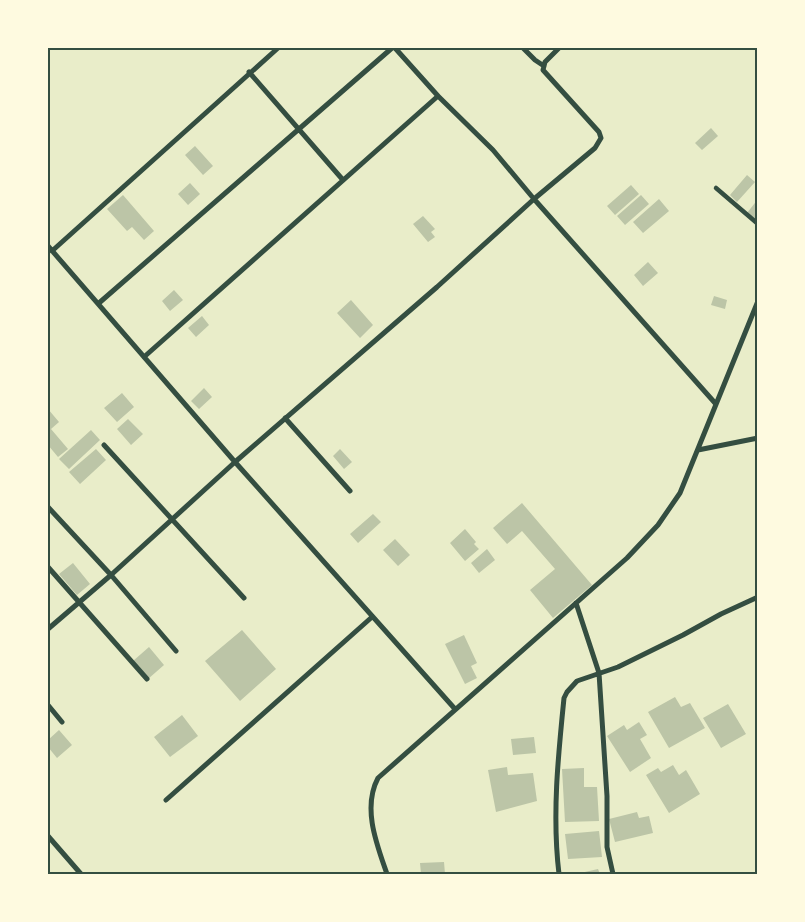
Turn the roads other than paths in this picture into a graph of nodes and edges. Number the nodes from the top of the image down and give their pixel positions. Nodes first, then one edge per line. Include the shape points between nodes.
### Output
1 (278, 48) edge
2 (394, 48) edge
3 (523, 48) edge
4 (559, 48) edge
5 (544, 66) junction
6 (249, 72) junction
7 (438, 96) junction
8 (299, 129) junction
9 (342, 180) junction
10 (716, 188) dead end
11 (534, 199) junction
12 (758, 224) edge
13 (50, 248) edge
14 (758, 301) edge
15 (98, 303) junction
16 (144, 357) junction
17 (715, 403) junction
18 (285, 418) junction
19 (758, 438) edge
20 (104, 445) dead end
21 (698, 450) junction
22 (235, 462) junction
23 (350, 490) dead end
24 (48, 507) edge
25 (172, 520) junction
26 (48, 567) edge
27 (111, 575) junction
28 (758, 597) edge
29 (244, 598) dead end
30 (80, 602) junction
31 (576, 603) junction
32 (372, 617) junction
33 (48, 629) edge
34 (176, 650) dead end
35 (599, 673) junction
36 (147, 679) dead end
37 (48, 705) edge
38 (455, 709) junction
39 (62, 722) dead end
40 (166, 800) dead end
41 (48, 836) edge
42 (81, 874) edge
43 (387, 874) edge
44 (559, 874) edge
45 (613, 874) edge

1 - 6 street
2 - 7 street
2 - 8 street
3 - 5 street
4 - 5 street
5 - 11 street via 546,74 595,126 601,138 596,148
6 - 8 street
6 - 13 street
7 - 9 street
7 - 11 street via 493,150
8 - 9 street
8 - 15 street
9 - 16 street
10 - 12 street
11 - 17 street
11 - 18 street
13 - 15 street
14 - 17 street
15 - 16 street
16 - 22 street
17 - 21 street
18 - 22 street
18 - 23 street
19 - 21 street
20 - 25 street
21 - 31 street via 680,493 658,525 627,558
22 - 25 street
22 - 32 street
24 - 27 street
25 - 27 street
25 - 29 street
26 - 30 street
27 - 30 street
27 - 34 street
28 - 35 street via 641,657
30 - 33 street
30 - 36 street
31 - 35 street
31 - 38 street
32 - 38 street
32 - 40 street
35 - 44 street via 577,681 564,698 557,770
35 - 45 street via 607,847
37 - 39 street
38 - 43 street via 386,769 372,788 370,798 375,834
41 - 42 street

